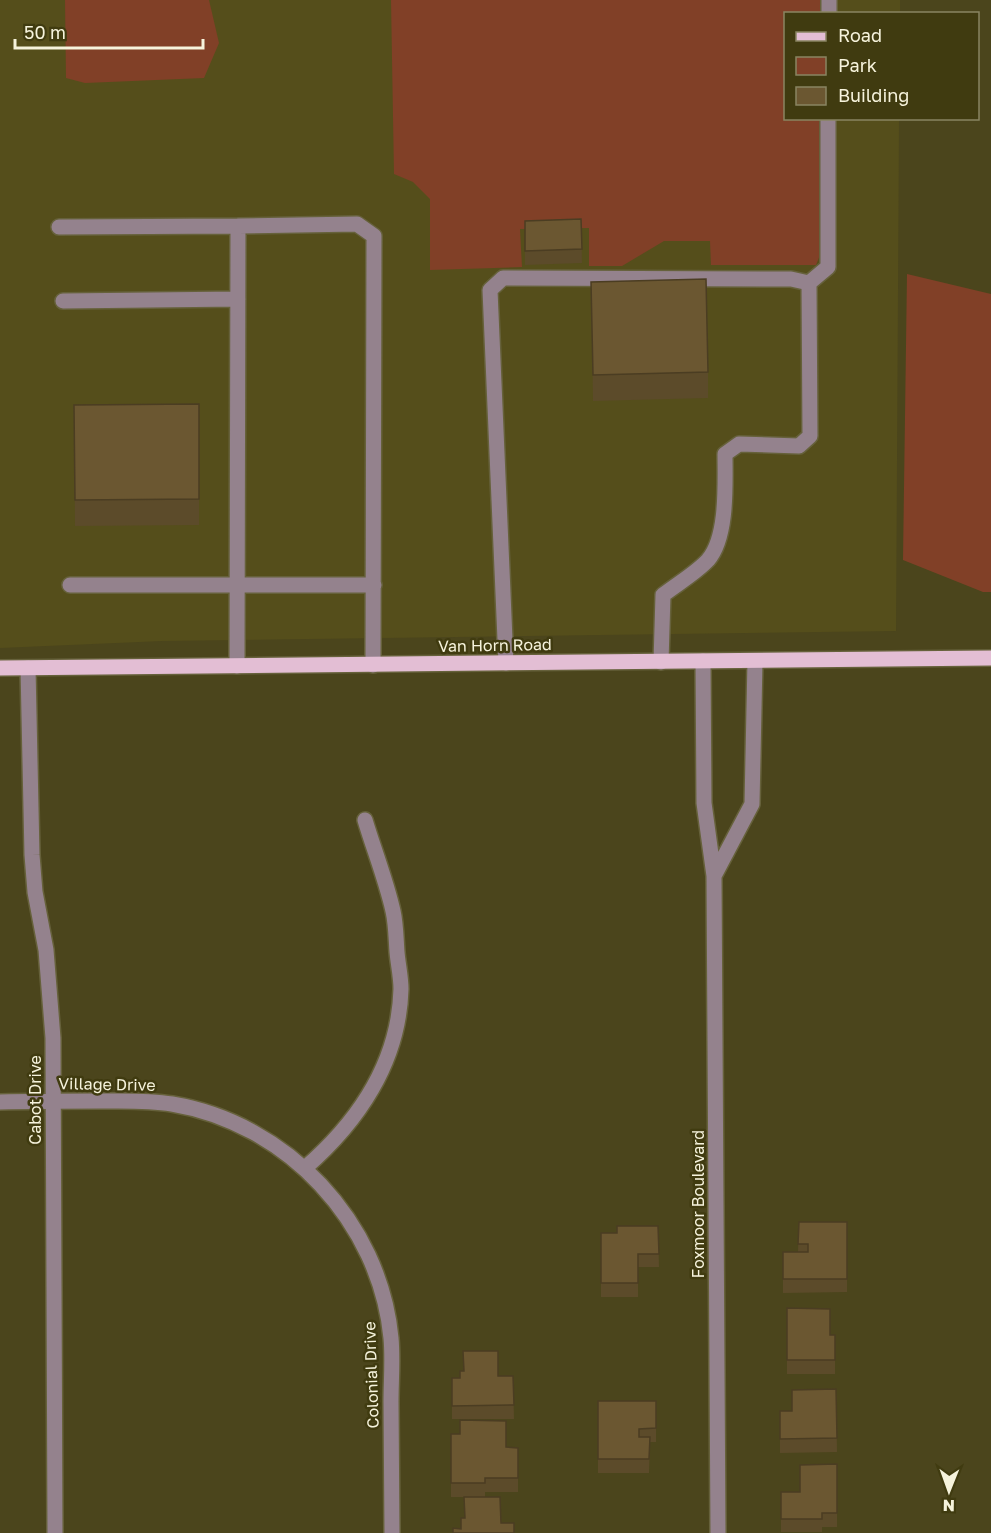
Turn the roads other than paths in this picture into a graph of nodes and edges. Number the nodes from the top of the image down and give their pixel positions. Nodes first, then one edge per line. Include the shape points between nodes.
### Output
1 (828, 120) edge
2 (238, 226) junction
3 (59, 227) dead end
4 (809, 283) junction
5 (238, 299) junction
6 (63, 301) dead end
7 (237, 584) junction
8 (70, 585) dead end
9 (374, 585) junction
10 (991, 658) edge
11 (703, 661) junction
12 (755, 661) junction
13 (662, 662) junction
14 (506, 663) junction
15 (373, 665) junction
16 (237, 666) junction
17 (0, 668) edge
18 (28, 668) junction
19 (365, 820) dead end
20 (714, 876) junction
21 (53, 1101) junction
22 (0, 1102) edge
23 (305, 1168) junction
24 (55, 1533) edge
25 (392, 1533) edge
26 (718, 1533) edge

1 - 4 street via 828,267
2 - 3 street
2 - 5 street
2 - 9 street via 357,224 374,236
4 - 13 street via 810,436 799,446 739,444 725,454 722,531 709,559 663,595
4 - 14 street via 791,279 503,278 490,290
5 - 6 street
5 - 7 street
7 - 8 street
7 - 9 street
7 - 16 street
9 - 15 street
10 - 12 main road, Van Horn Road
11 - 12 main road, Van Horn Road
11 - 13 main road, Van Horn Road
11 - 20 street, Foxmoor Boulevard via 704,803
12 - 20 street, Foxmoor Boulevard via 752,804
13 - 14 main road, Van Horn Road
14 - 15 main road, Van Horn Road
15 - 16 main road, Van Horn Road
16 - 18 main road, Van Horn Road
17 - 18 main road, Van Horn Road
18 - 21 street, Cabot Drive via 32,855 51,994
19 - 23 street via 394,913 401,988 395,1028 386,1061 371,1092 352,1121
20 - 26 street, Foxmoor Boulevard
21 - 22 street, Village Drive
21 - 23 street, Village Drive via 146,1101 199,1110 257,1134
21 - 24 street, Cabot Drive
23 - 25 street, Colonial Drive via 351,1222 375,1269 383,1295 391,1338

